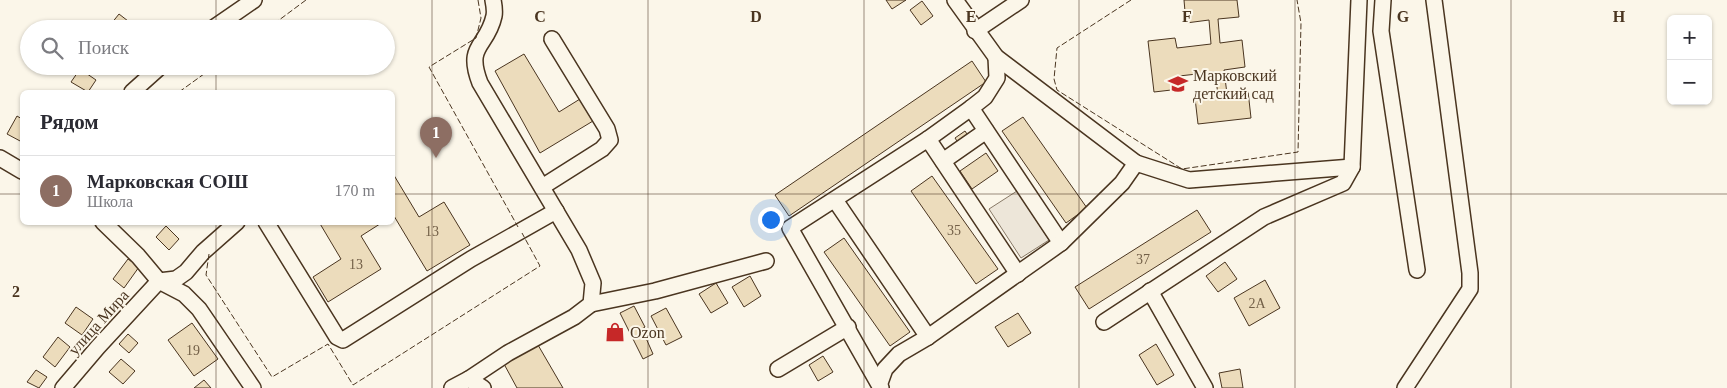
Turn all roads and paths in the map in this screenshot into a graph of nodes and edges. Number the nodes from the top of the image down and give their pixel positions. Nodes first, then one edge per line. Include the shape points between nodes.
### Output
1 (254, 0) edge
2 (493, 0) edge
3 (955, 0) edge
4 (1021, 0) edge
5 (1359, 0) edge
6 (1383, 0) edge
7 (1434, 0) edge
8 (225, 20) edge
9 (975, 31) junction
10 (552, 39) dead end
11 (996, 57) junction
12 (151, 75) edge
13 (134, 90) edge
14 (971, 108) junction
15 (986, 131) junction
16 (928, 139) junction
17 (0, 158) edge
18 (943, 161) junction
19 (1136, 163) junction
20 (1352, 167) junction
21 (20, 171) edge
22 (542, 187) junction
23 (835, 200) junction
24 (556, 210) junction
25 (107, 225) edge
26 (234, 225) edge
27 (268, 225) edge
28 (1061, 243) junction
29 (766, 261) dead end
30 (1418, 270) dead end
31 (1018, 274) junction
32 (159, 281) junction
33 (1150, 291) junction
34 (591, 304) junction
35 (1104, 322) dead end
36 (848, 327) junction
37 (928, 337) junction
38 (778, 369) dead end
39 (469, 379) junction
40 (880, 385) edge
41 (63, 388) edge
42 (253, 388) edge
43 (452, 388) edge
44 (483, 388) edge
45 (1205, 388) edge
46 (1406, 388) edge

1 - 8 street
2 - 22 street via 494,16 475,52 474,68
3 - 9 street
4 - 9 street
5 - 20 street
6 - 30 street via 1382,31
7 - 46 street via 1470,289
9 - 11 street
10 - 22 street via 607,129 610,140 602,149
11 - 14 street via 997,78 985,97
11 - 19 street
12 - 13 street
14 - 15 street
14 - 16 street
15 - 18 street
15 - 28 street
16 - 18 street
16 - 23 street
17 - 21 street
18 - 31 street
19 - 20 street via 1189,180
19 - 28 street via 1122,183
20 - 33 street via 1343,183 1264,217
22 - 24 street
23 - 36 street via 790,228
23 - 37 street
24 - 27 street via 343,340 337,337
24 - 34 street via 593,283
25 - 32 street
26 - 32 street via 186,272 176,279
28 - 31 street
29 - 34 street
31 - 37 street
32 - 41 street, улица Мира
32 - 42 street via 184,294 199,309
33 - 35 street
33 - 45 street
34 - 39 street
36 - 38 street
36 - 40 street
37 - 40 street via 898,354 885,369
39 - 43 street
39 - 44 street

